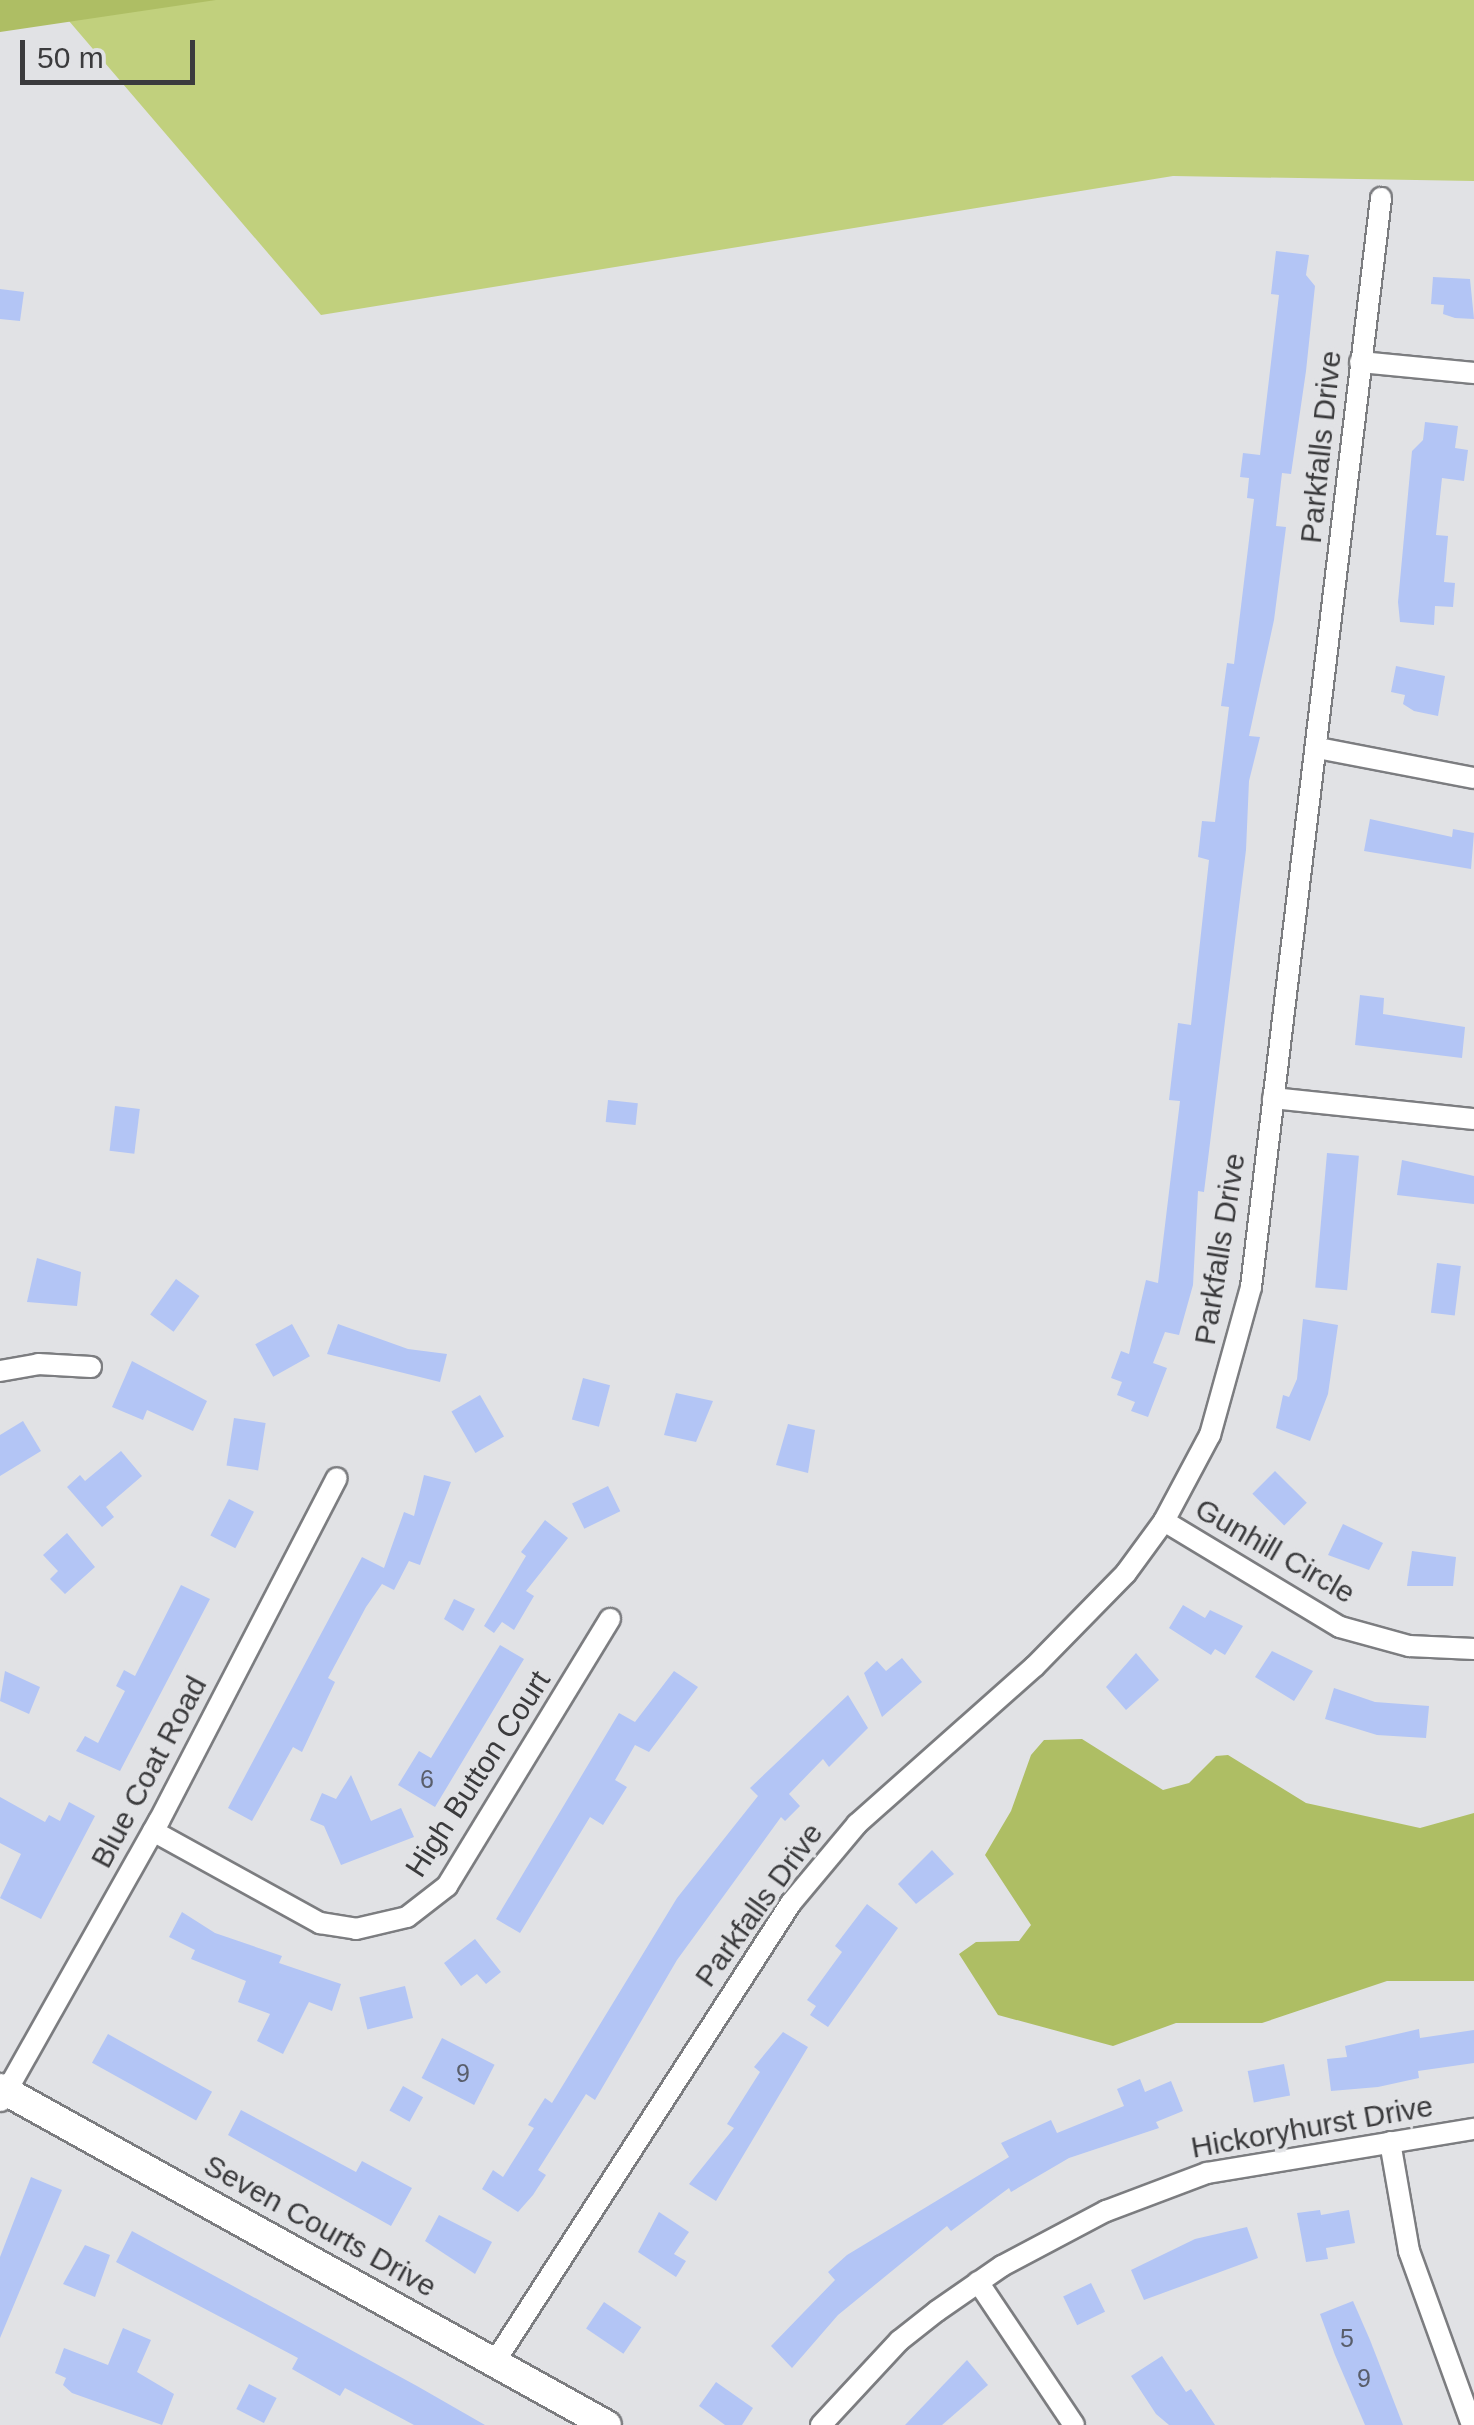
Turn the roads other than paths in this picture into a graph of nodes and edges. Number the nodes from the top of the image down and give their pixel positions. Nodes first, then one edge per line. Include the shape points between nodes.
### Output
1 (1381, 198) dead end
2 (1360, 362) junction
3 (1474, 373) edge
4 (1318, 748) junction
5 (1474, 778) edge
6 (1273, 1098) junction
7 (1474, 1120) edge
8 (91, 1367) dead end
9 (0, 1371) edge
10 (337, 1478) dead end
11 (1164, 1521) junction
12 (610, 1619) dead end
13 (1474, 1649) edge
14 (153, 1831) junction
15 (2, 2094) edge
16 (1474, 2129) edge
17 (1390, 2142) junction
18 (978, 2282) junction
19 (496, 2360) junction
20 (607, 2425) edge
21 (821, 2425) edge
22 (1074, 2425) edge
23 (1472, 2425) edge

1 - 2 street, Parkfalls Drive
2 - 3 street
2 - 4 street, Parkfalls Drive
4 - 5 street
4 - 6 street, Parkfalls Drive
6 - 7 street
6 - 11 street, Parkfalls Drive via 1251,1288 1228,1382 1210,1435
8 - 9 street via 38,1364
10 - 14 street, Blue Coat Road
11 - 13 street, Gunhill Circle via 1340,1626 1410,1646
11 - 19 street, Parkfalls Drive via 1075,1628 824,1861 759,1947
12 - 14 street, High Button Court via 447,1886 407,1917 356,1929 320,1922
14 - 15 street, Blue Coat Road
15 - 19 street, Seven Courts Drive
16 - 17 street, Hickoryhurst Drive
17 - 18 street, Hickoryhurst Drive via 1251,2164 1161,2188 1068,2230
17 - 23 street via 1409,2251
18 - 21 street, Hickoryhurst Drive via 899,2340
18 - 22 street
19 - 20 street, Seven Courts Drive

